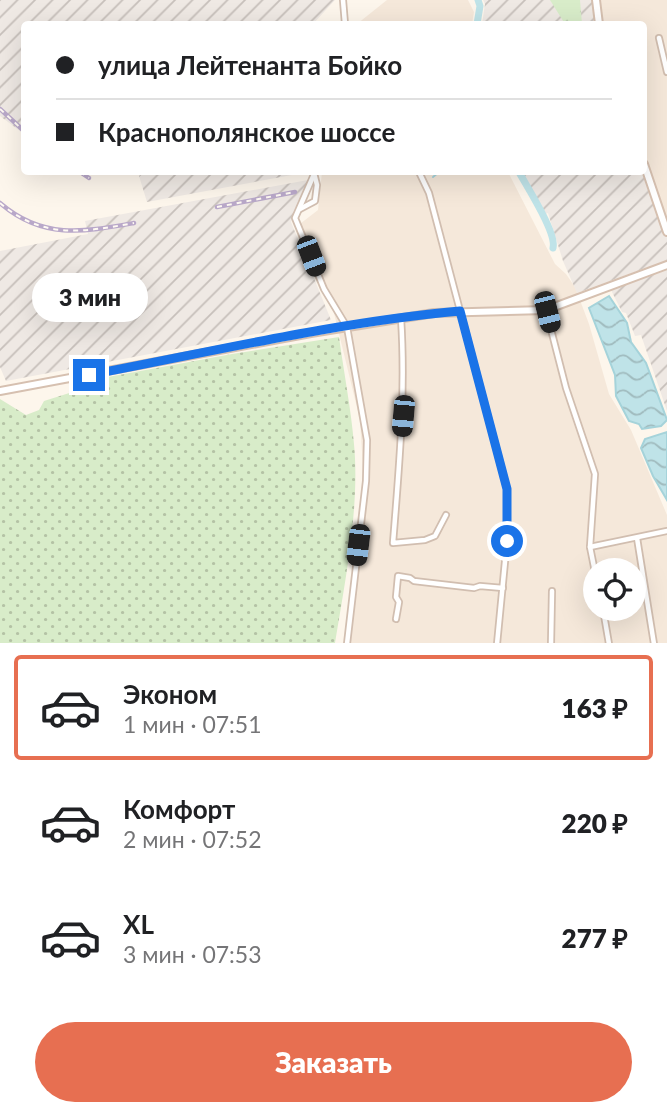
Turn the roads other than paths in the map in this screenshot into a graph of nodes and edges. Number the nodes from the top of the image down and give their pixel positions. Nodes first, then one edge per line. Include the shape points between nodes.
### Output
1 (343, 0) edge
2 (596, 0) edge
3 (345, 21) edge
4 (599, 21) edge
5 (659, 38) dead end
6 (667, 72) edge
7 (647, 173) edge
8 (313, 175) edge
9 (315, 175) edge
10 (420, 175) edge
11 (300, 209) junction
12 (667, 232) edge
13 (667, 265) edge
14 (546, 310) junction
15 (460, 311) junction
16 (401, 318) junction
17 (347, 327) junction
18 (0, 391) edge
19 (446, 515) dead end
20 (667, 531) edge
21 (637, 538) junction
22 (590, 547) junction
23 (592, 558) edge
24 (503, 588) junction
25 (552, 591) dead end
26 (396, 619) dead end
27 (605, 621) edge
28 (347, 643) edge
29 (497, 643) edge
30 (551, 643) edge
31 (610, 643) edge
32 (654, 643) edge

1 - 3 street
2 - 4 main road
5 - 6 street
7 - 12 main road
8 - 11 street
9 - 11 street via 315,201
10 - 15 street
11 - 17 street via 296,221 324,289
13 - 14 main road
14 - 15 main road
14 - 22 street via 595,474
15 - 16 main road
15 - 24 street via 507,489
16 - 17 main road
16 - 19 street via 403,416 393,543 435,536
17 - 18 main road
17 - 28 street via 367,440
20 - 21 street
21 - 22 street
21 - 32 street
22 - 23 street
24 - 26 street via 474,589 398,576
24 - 29 street
25 - 30 street
27 - 31 street

